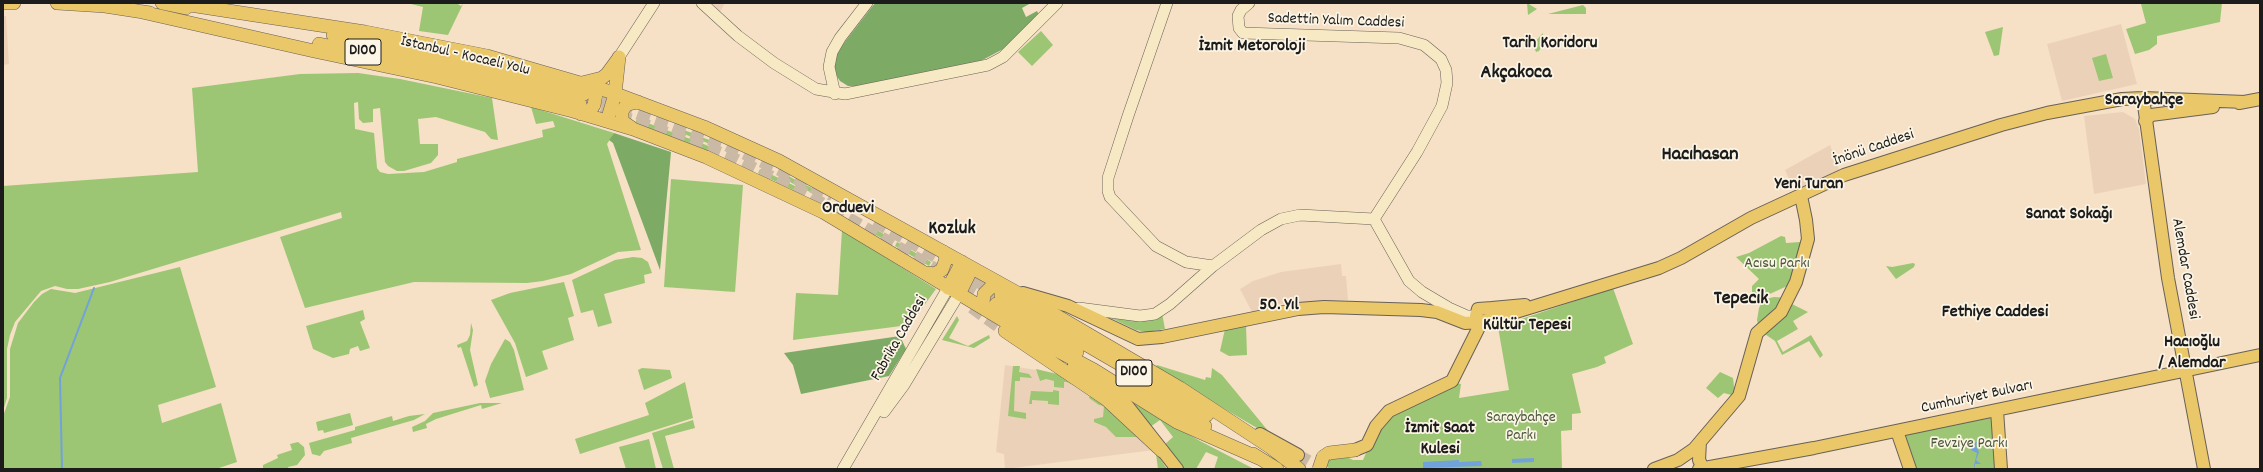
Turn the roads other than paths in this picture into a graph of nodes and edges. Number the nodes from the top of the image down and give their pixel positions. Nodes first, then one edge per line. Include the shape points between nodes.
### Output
1 (3, 3) edge
2 (14, 3) edge
3 (57, 3) edge
4 (162, 3) edge
5 (177, 3) edge
6 (654, 3) edge
7 (702, 3) edge
8 (867, 3) edge
9 (1057, 3) edge
10 (1167, 3) edge
11 (1249, 3) edge
12 (619, 57) junction
13 (611, 92) junction
14 (835, 94) junction
15 (583, 96) junction
16 (2143, 98) junction
17 (2260, 99) edge
18 (638, 102) junction
19 (2245, 102) junction
20 (602, 120) junction
21 (2145, 120) junction
22 (632, 129) junction
23 (1800, 196) junction
24 (1374, 219) junction
25 (944, 252) junction
26 (967, 265) junction
27 (1213, 266) junction
28 (927, 273) junction
29 (954, 291) junction
30 (1014, 291) junction
31 (996, 298) junction
32 (1068, 306) junction
33 (1479, 321) junction
34 (1005, 332) tunnel mouth
35 (1026, 334) junction
36 (2260, 355) edge
37 (2186, 370) junction
38 (1180, 388) junction
39 (1997, 410) junction
40 (1897, 431) junction
41 (1700, 442) junction
42 (1355, 450) joint
43 (1162, 451) junction
44 (854, 452) junction
45 (1266, 452) junction
46 (1298, 455) tunnel mouth
47 (1321, 463) edge
48 (843, 469) edge
49 (1177, 469) edge
50 (1277, 469) edge
51 (1299, 469) tunnel mouth
52 (1654, 469) edge
53 (1701, 469) edge
54 (1910, 469) edge
55 (2000, 469) edge
56 (2204, 469) edge

1 - 2 highway
3 - 15 highway via 105,6 142,12 437,77
4 - 15 highway, D100 via 499,69
5 - 15 highway via 310,22 487,56
6 - 12 main road
7 - 14 main road via 738,36 774,63 816,89
8 - 14 main road via 832,52 829,68
9 - 14 main road via 1003,57 988,65 854,93
10 - 27 main road via 1108,178 1108,191 1110,197 1156,246 1186,262
11 - 24 main road, Sadettin Yalım Caddesi via 1238,16 1239,28 1243,33 1399,38 1424,45 1441,59 1447,83 1442,106 1417,152
12 - 13 highway
12 - 15 highway via 608,74
13 - 15 highway
13 - 18 highway
13 - 20 highway
15 - 20 highway
16 - 19 main road, İnönü Caddesi via 2164,92 2208,93
16 - 21 main road
16 - 23 main road, İnönü Caddesi via 2107,100 2001,125 1844,175
17 - 19 main road
18 - 22 highway via 627,104 622,111 622,121
18 - 25 highway via 704,127 779,161
19 - 21 main road via 2151,115
20 - 22 highway
21 - 37 main road, Alemdar Caddesi via 2168,278
22 - 28 highway via 706,157 779,190 823,212
23 - 33 main road, İnönü Caddesi via 1751,218 1665,265 1540,304 1493,314
23 - 41 main road via 1808,239 1796,282 1781,312 1757,333 1739,396
24 - 27 main road via 1288,217 1261,230
24 - 33 main road via 1409,281 1449,308
25 - 26 highway
25 - 28 highway via 946,259 942,270 934,274
26 - 29 highway
26 - 31 highway
27 - 32 main road via 1155,314 1132,315
28 - 29 highway
29 - 31 highway
29 - 44 main road, Fabrika Caddesi
29 - 44 main road via 904,385
30 - 31 highway
30 - 32 main road
30 - 38 highway
31 - 35 highway
31 - 45 highway, D100
32 - 33 main road via 1138,339 1162,337 1318,307 1358,306 1421,310 1437,312 1465,323
33 - 42 main road via 1452,381 1389,412 1376,426 1367,445
34 - 43 highway via 1106,399
35 - 43 main road via 1114,392 1130,407
35 - 45 highway via 1094,370 1177,422
36 - 37 main road, Cumhuriyet Bulvarı
37 - 39 main road, Cumhuriyet Bulvarı
37 - 56 main road, Alemdar Caddesi
38 - 45 highway
38 - 46 main road
39 - 40 main road, Cumhuriyet Bulvarı
39 - 55 main road
40 - 53 main road, Cumhuriyet Bulvarı
40 - 54 main road
41 - 52 main road via 1684,456
41 - 53 main road
42 - 47 highway via 1329,453
43 - 49 main road
44 - 48 main road
45 - 50 highway, D100
45 - 51 highway, D100

